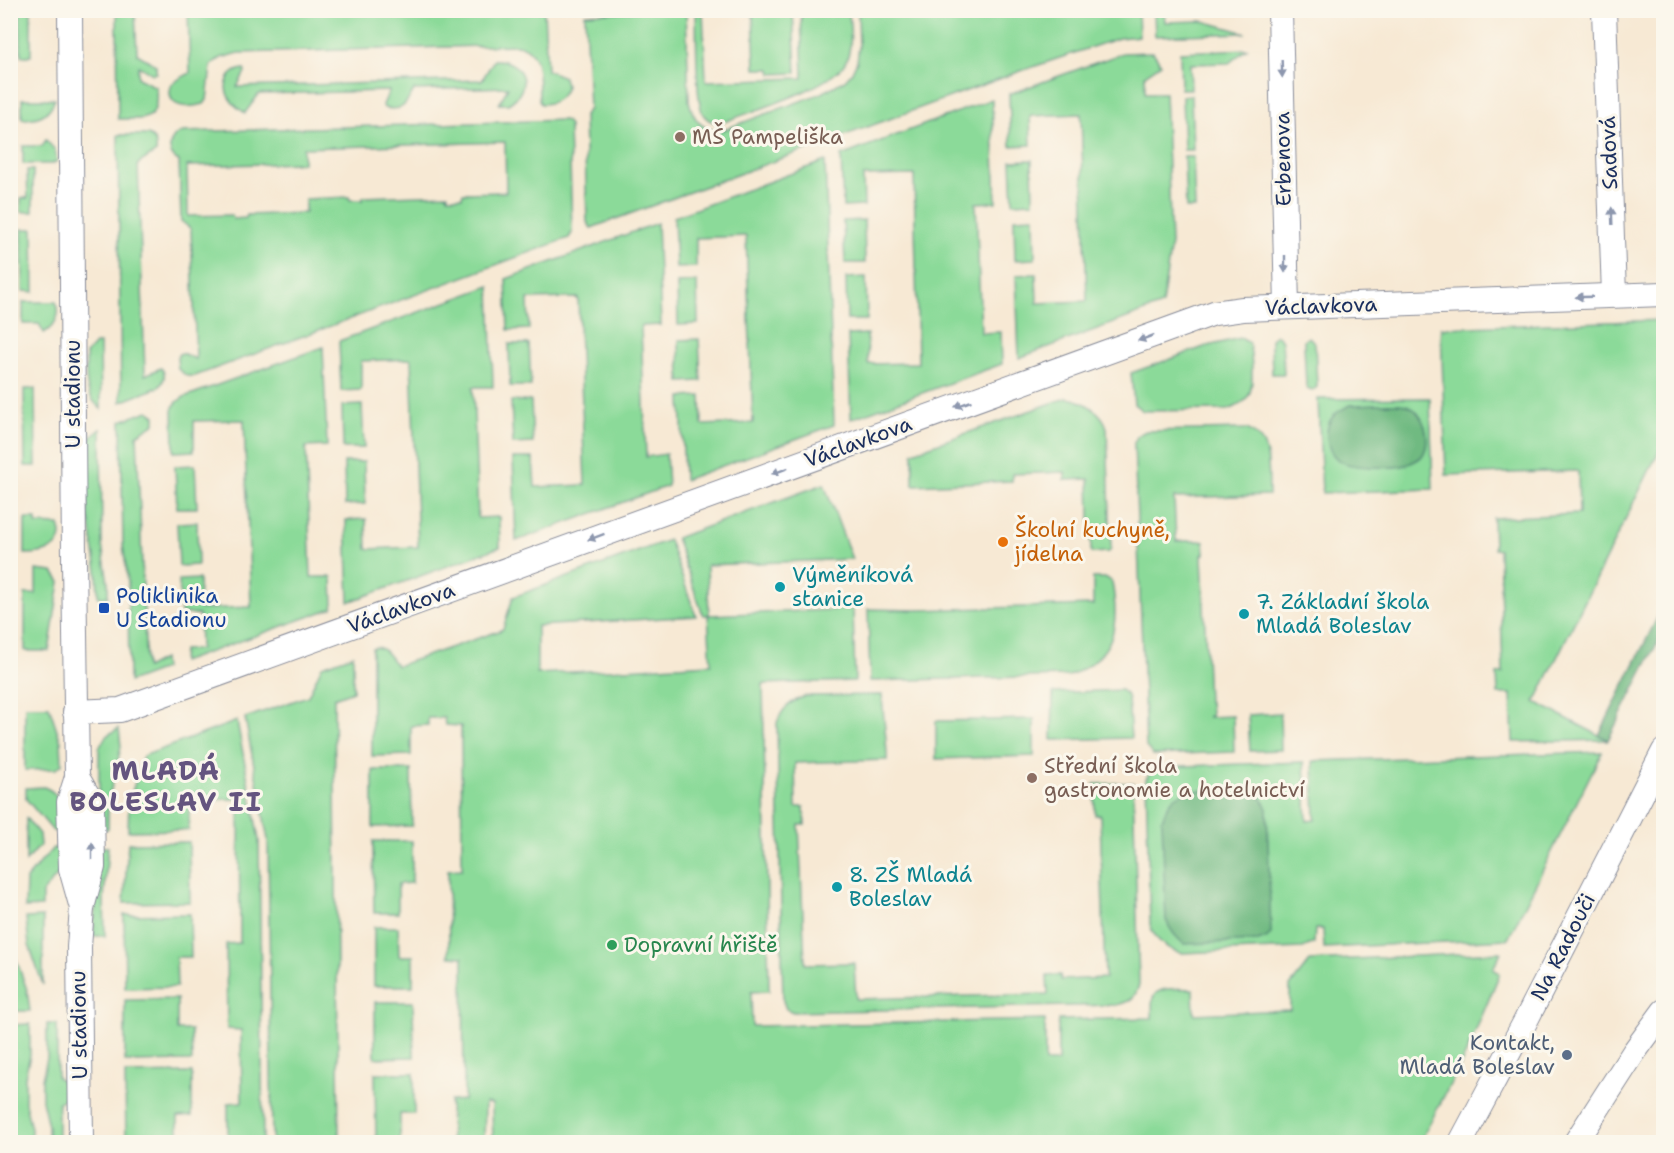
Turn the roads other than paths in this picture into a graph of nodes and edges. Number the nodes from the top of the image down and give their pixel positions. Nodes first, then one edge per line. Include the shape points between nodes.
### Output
1 (70, 10) edge
2 (1280, 10) edge
3 (1604, 10) edge
4 (1664, 294) edge
5 (1614, 295) junction
6 (1287, 307) junction
7 (75, 712) junction
8 (1664, 751) edge
9 (1664, 1011) edge
10 (81, 1143) edge
11 (1461, 1143) edge
12 (1576, 1143) edge

1 - 7 street, U stadionu
2 -> 6 street, Erbenova
5 -> 3 street, Sadová
4 - 5 street, Václavkova
5 -> 6 street, Václavkova
6 -> 7 street, Václavkova via 1215,313 130,706 106,712
7 - 10 street, U stadionu via 77,777 69,802 71,869 82,908
8 - 11 street, Na Radouči
9 - 12 street

